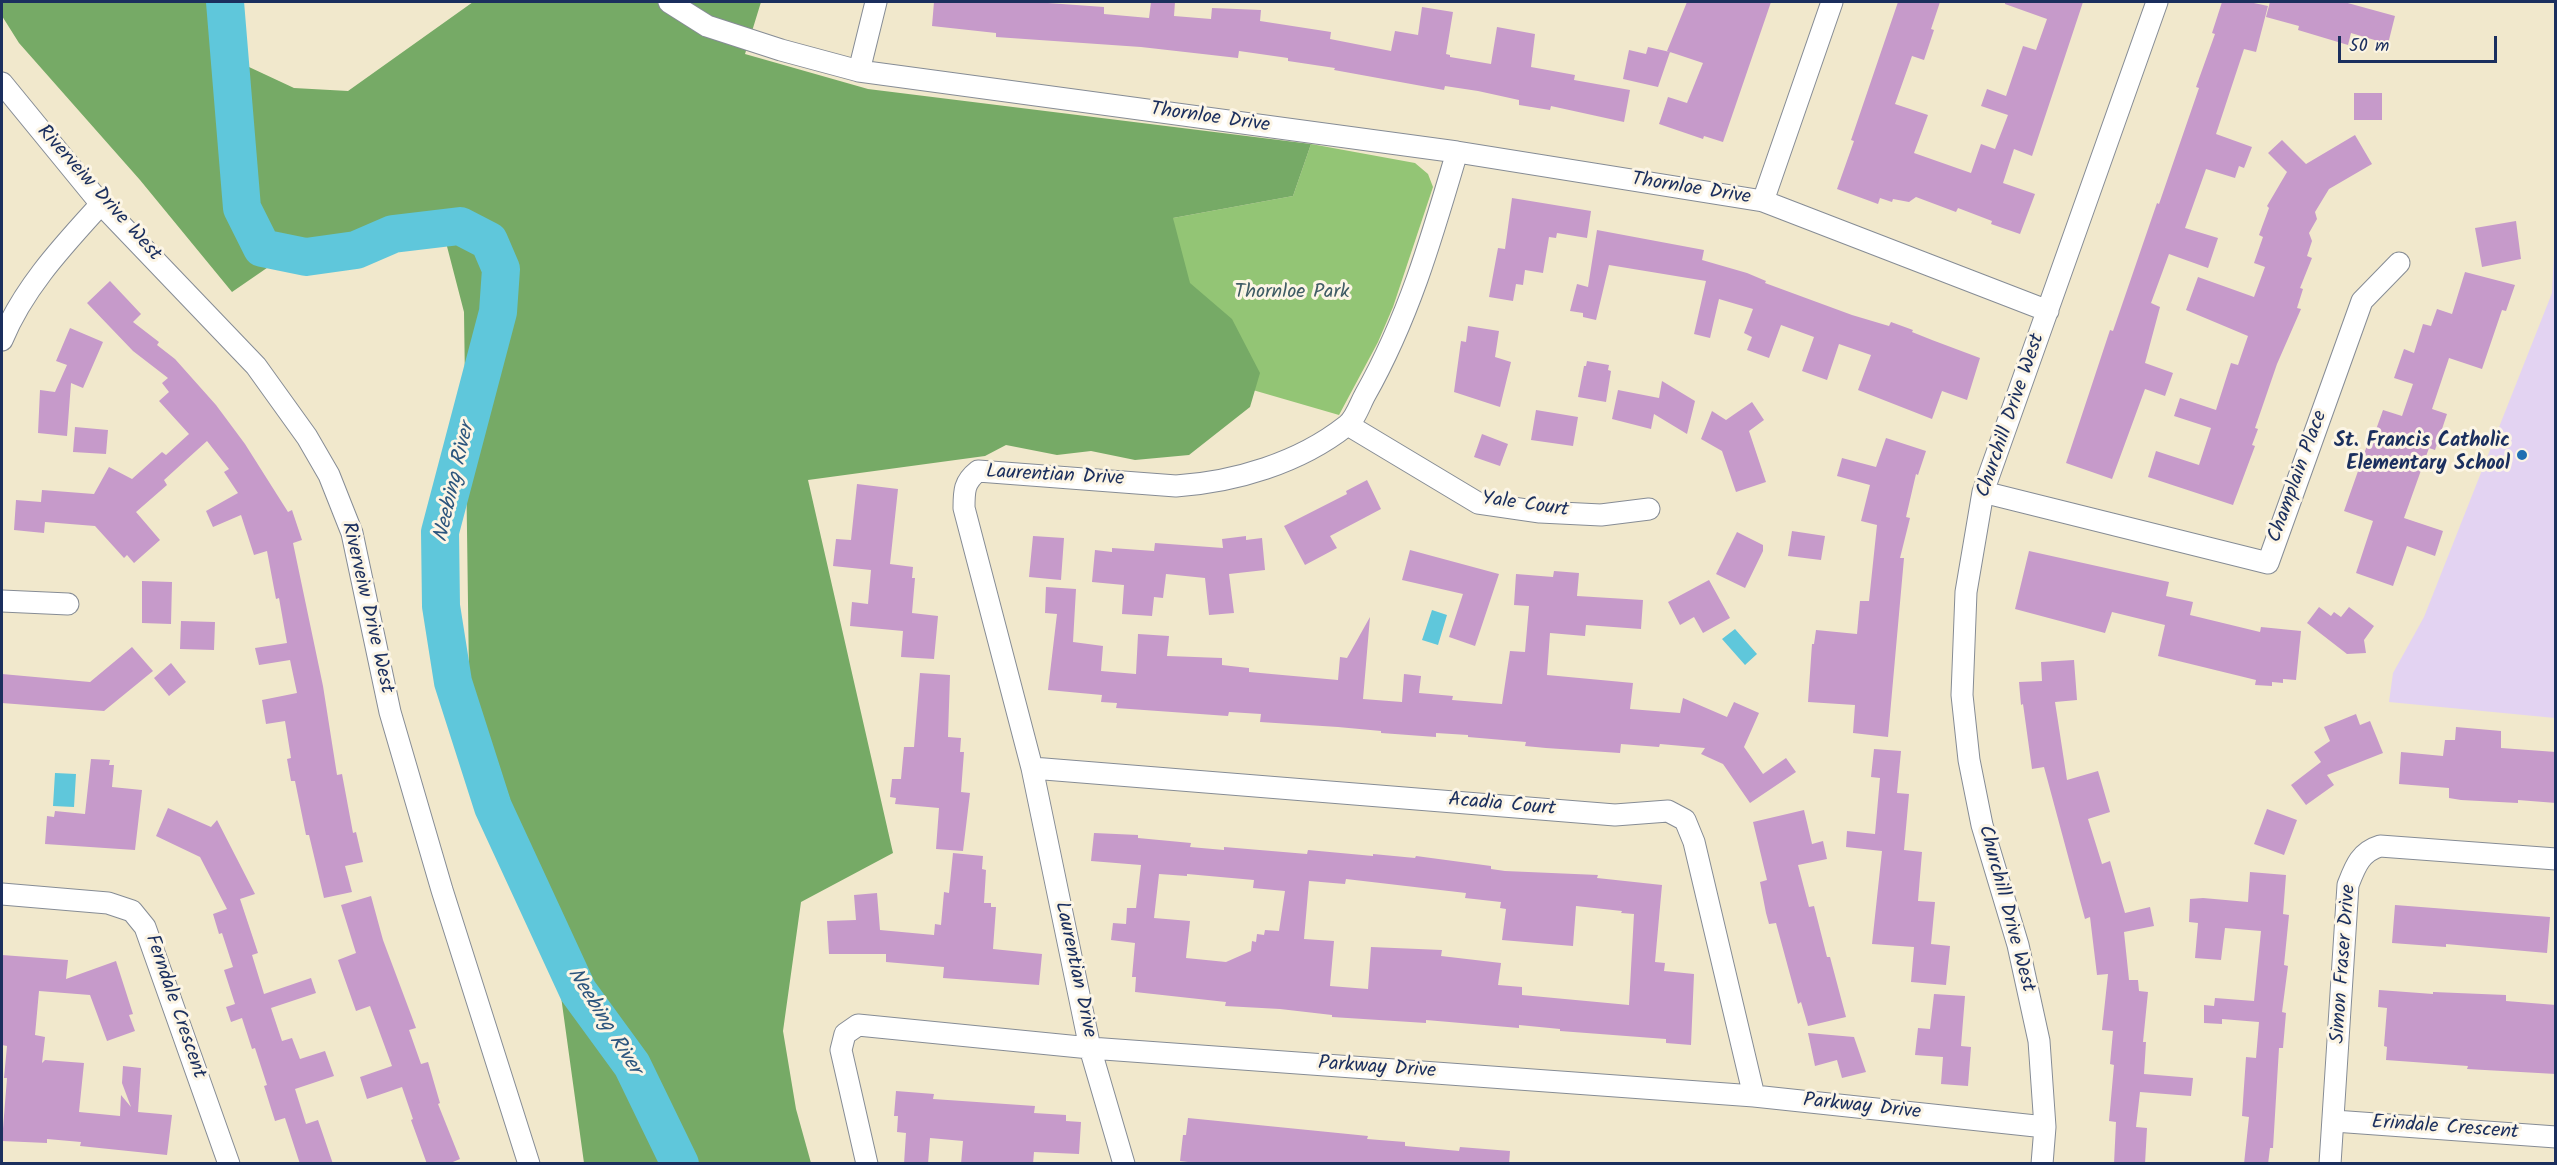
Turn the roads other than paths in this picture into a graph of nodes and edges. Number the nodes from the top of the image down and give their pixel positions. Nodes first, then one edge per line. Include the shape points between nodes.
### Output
1 (669, 2) edge
2 (876, 2) edge
3 (1832, 2) edge
4 (2157, 2) edge
5 (859, 72) junction
6 (2, 83) edge
7 (1457, 152) junction
8 (1763, 201) junction
9 (101, 204) junction
10 (2399, 262) dead end
11 (2048, 311) junction
12 (2, 340) edge
13 (1348, 425) junction
14 (1983, 492) junction
15 (1649, 509) dead end
16 (2, 601) edge
17 (68, 604) dead end
18 (1032, 768) junction
19 (2556, 859) edge
20 (2, 894) edge
21 (1090, 1048) junction
22 (1754, 1096) junction
23 (2334, 1122) junction
24 (2045, 1127) junction
25 (2556, 1137) edge
26 (229, 1164) edge
27 (529, 1164) edge
28 (867, 1164) edge
29 (1124, 1164) edge
30 (2042, 1164) edge
31 (2330, 1164) edge

1 - 5 street, Thornloe Drive via 707,26
2 - 5 street
3 - 8 street, Thornloe Drive
4 - 11 street, Churchill Drive West
5 - 7 street, Thornloe Drive
6 - 9 street, Riverveiw Drive West
7 - 8 street, Thornloe Drive
7 - 13 street, Laurentian Drive via 1420,275 1383,363
8 - 11 street, Thornloe Drive
9 - 12 street via 24,295
9 - 27 street, Riverveiw Drive West via 256,366 307,436 329,475 352,533 390,712
10 - 14 street, Champlain Place via 2362,302 2268,563
11 - 14 street, Churchill Drive West
13 - 15 street, Yale Court via 1478,503 1601,515
13 - 18 street, Laurentian Drive via 1302,454 1257,472 1204,484 1176,486 978,471 969,478 964,488 964,508
14 - 24 street, Churchill Drive West via 1966,592 1962,695 1977,805 2018,945 2038,1041
16 - 17 street
18 - 21 street, Laurentian Drive
18 - 22 street, Acadia Court via 1615,815 1668,811 1685,820 1694,842
19 - 23 street, Simon Fraser Drive via 2380,846 2357,861 2348,885
20 - 26 street, Ferndale Crescent via 108,903 132,911 145,927
21 - 22 street, Parkway Drive
21 - 28 street, Parkway Drive via 858,1025 845,1034 841,1050
21 - 29 street, Laurentian Drive
22 - 24 street, Parkway Drive
23 - 25 street, Erindale Crescent
23 - 31 street, Simon Fraser Drive
24 - 30 street, Churchill Drive West

